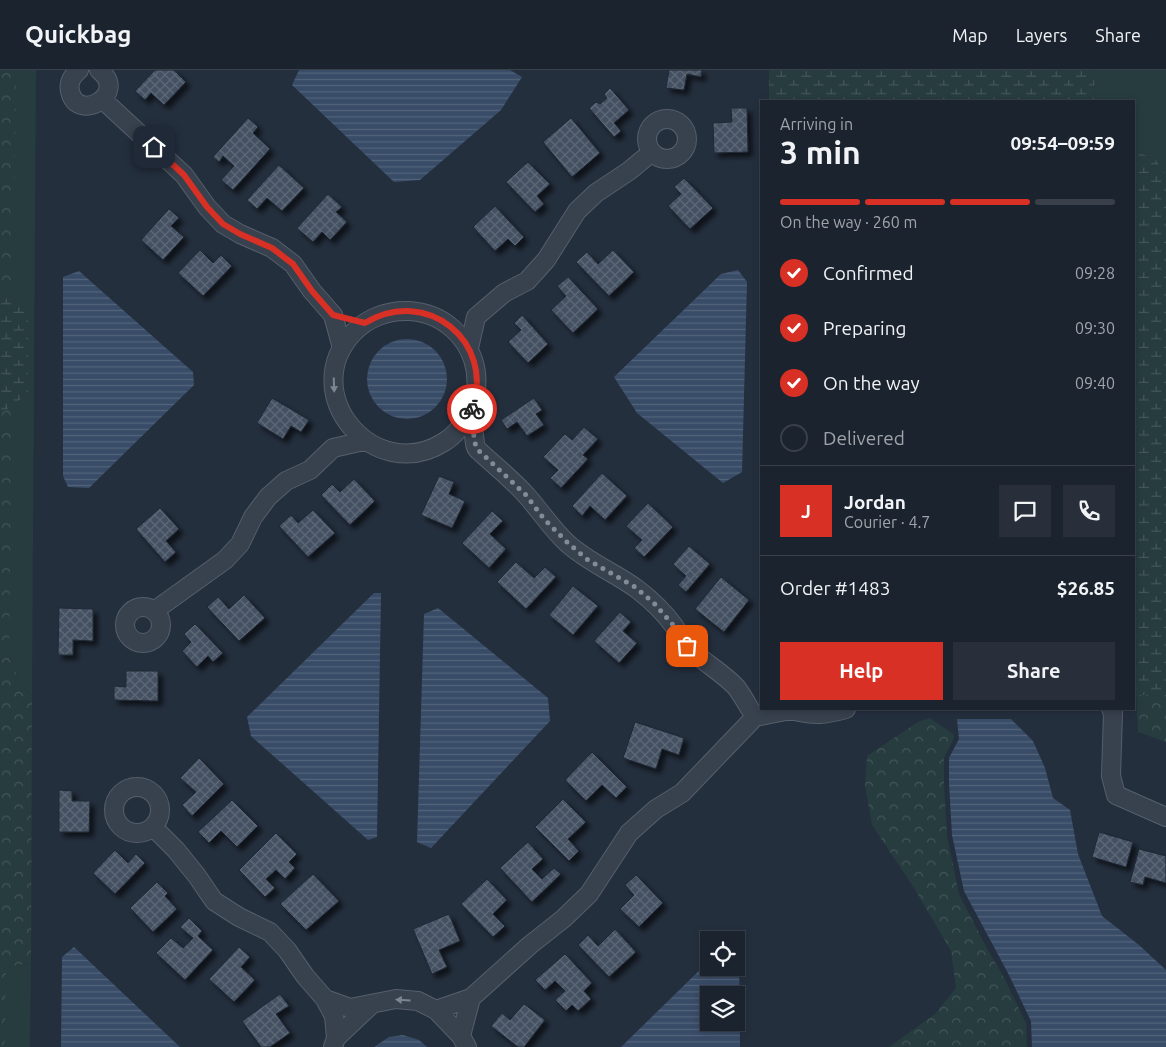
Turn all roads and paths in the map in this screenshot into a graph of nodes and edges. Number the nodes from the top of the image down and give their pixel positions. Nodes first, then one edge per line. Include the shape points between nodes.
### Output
1 (79, 70) edge
2 (98, 70) edge
3 (103, 100) junction
4 (652, 152) dead end
5 (333, 315) junction
6 (476, 317) junction
7 (442, 321) junction
8 (365, 323) junction
9 (342, 348) junction
10 (469, 348) junction
11 (470, 413) junction
12 (344, 418) junction
13 (364, 441) junction
14 (444, 442) junction
15 (333, 448) junction
16 (476, 448) junction
17 (154, 611) dead end
18 (794, 710) edge
19 (843, 710) edge
20 (1112, 710) edge
21 (755, 717) junction
22 (1166, 817) edge
23 (153, 827) dead end
24 (471, 998) junction
25 (325, 999) junction
26 (371, 1005) junction
27 (436, 1010) junction
28 (464, 1041) edge
29 (334, 1043) edge

1 - 3 street via 69,85 75,100 89,106
2 - 3 street via 108,81
3 - 5 street via 184,175 223,224 272,248 293,264
4 - 6 street via 630,172 596,193 577,211 546,260 526,281 504,293
5 - 8 street
5 - 9 street
6 - 7 street
6 - 10 street
7 - 8 street via 407,311 385,314
7 - 10 street
8 - 9 street
9 -> 12 street via 334,384 336,402
10 - 11 street via 477,387
11 - 14 street
11 - 16 street
12 - 13 street
12 - 15 street
13 - 14 street via 383,450 404,453 425,451
13 - 15 street
14 - 16 street
15 - 17 street via 310,470 286,482 268,497 252,517 240,544 225,560
16 - 21 street via 526,495 567,542 588,560 635,587 654,603 687,646 736,688
18 - 19 street via 812,715
18 - 21 street
20 - 22 street via 1111,776 1116,795
21 - 24 street via 682,794 656,809 630,833 589,894
23 - 25 street via 176,850 214,901 270,932
24 - 27 street
24 - 28 street
25 - 26 street via 350,1008
25 - 29 street via 334,1016
27 -> 26 street via 418,1001 396,999
26 - 29 street
27 - 28 street

